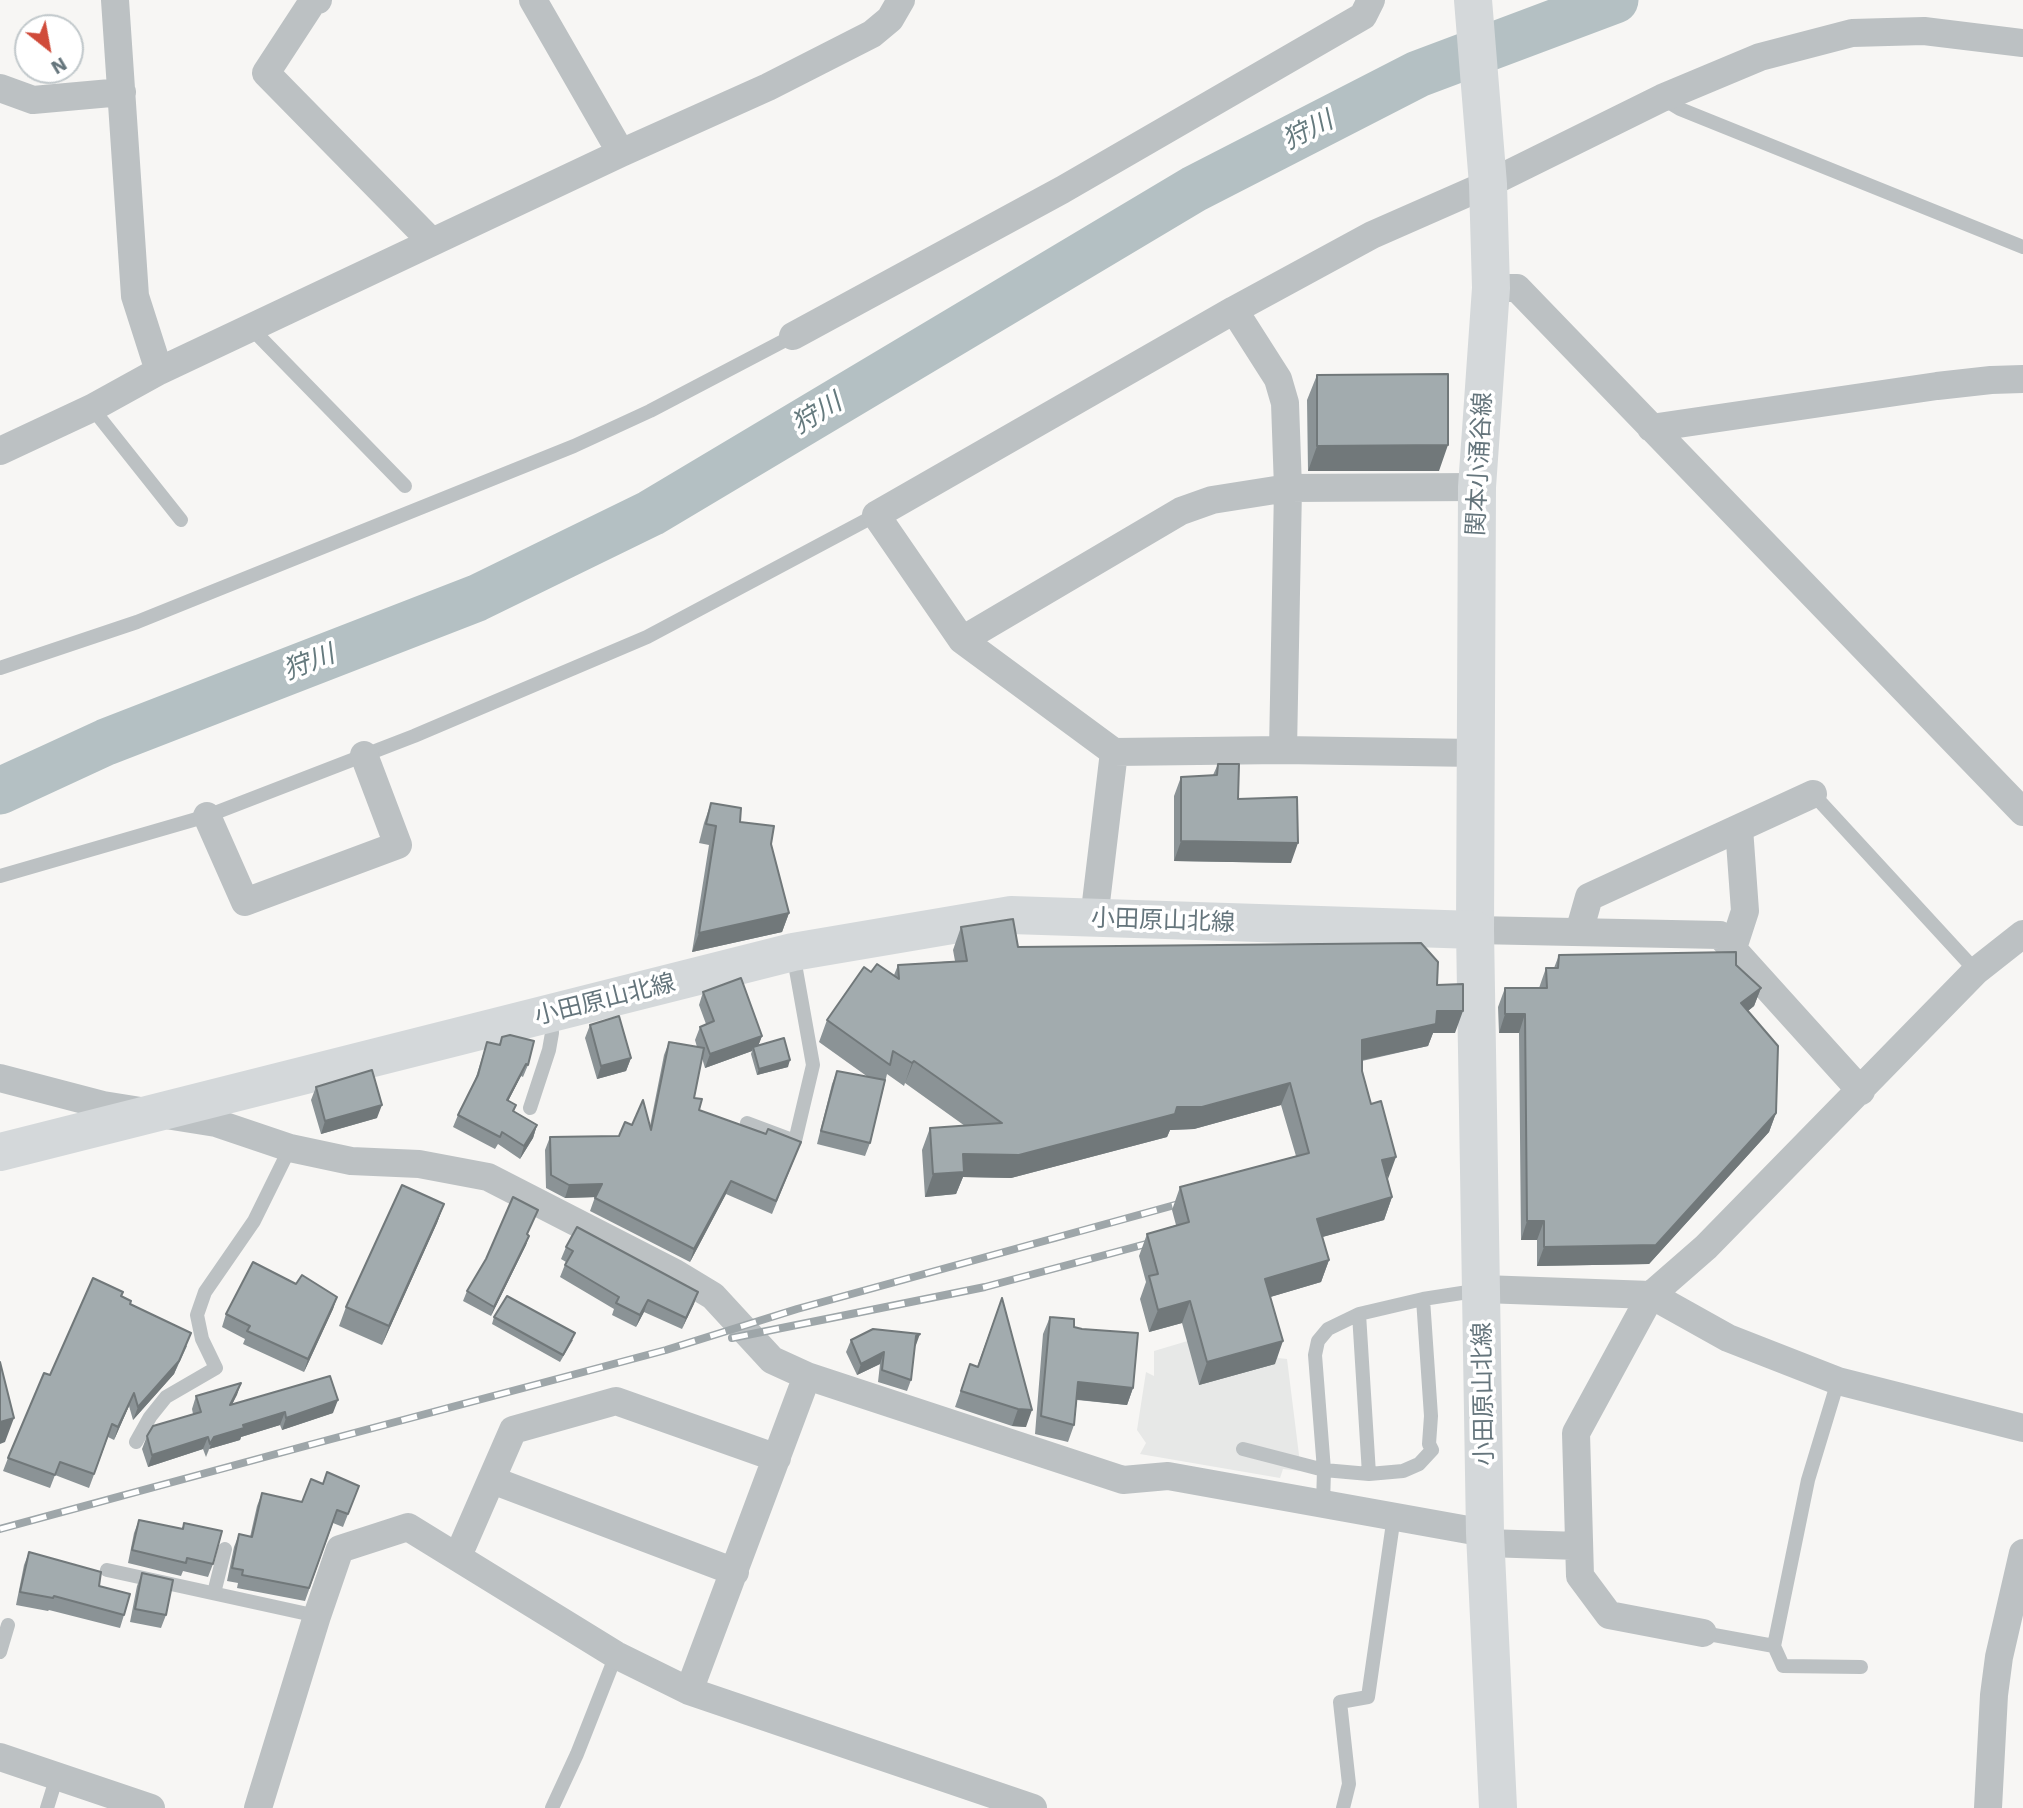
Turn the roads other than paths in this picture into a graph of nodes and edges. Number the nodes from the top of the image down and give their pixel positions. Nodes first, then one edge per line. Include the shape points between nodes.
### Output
1 (115, 0) edge
2 (315, 0) edge
3 (533, 0) edge
4 (901, 0) edge
5 (1371, 0) edge
6 (1473, 0) edge
7 (2023, 43) edge
8 (0, 88) edge
9 (122, 92) junction
10 (1662, 98) junction
11 (621, 153) junction
12 (1487, 177) junction
13 (432, 242) junction
14 (2023, 247) edge
15 (1491, 288) junction
16 (1234, 310) junction
17 (251, 328) junction
18 (793, 336) joint
19 (159, 371) junction
20 (2023, 379) edge
21 (92, 408) junction
22 (1651, 428) junction
23 (0, 451) edge
24 (405, 486) dead end
25 (1476, 487) junction
26 (1288, 488) junction
27 (876, 515) junction
28 (181, 520) dead end
29 (961, 640) junction
30 (0, 668) edge
31 (1283, 750) junction
32 (1114, 752) junction
33 (1475, 753) junction
34 (364, 755) junction
35 (1814, 794) joint
36 (2023, 811) edge
37 (207, 816) junction
38 (1739, 828) junction
39 (0, 876) edge
40 (1094, 919) junction
41 (1475, 930) junction
42 (1579, 932) junction
43 (2023, 934) edge
44 (1732, 948) junction
45 (793, 952) junction
46 (1976, 971) junction
47 (550, 1014) junction
48 (0, 1078) edge
49 (1861, 1091) junction
50 (530, 1108) dead end
51 (156, 1114) junction
52 (747, 1123) dead end
53 (290, 1147) junction
54 (0, 1152) edge
55 (1483, 1289) junction
56 (1651, 1295) junction
57 (1423, 1299) junction
58 (1359, 1314) junction
59 (807, 1377) junction
60 (1838, 1381) junction
61 (2023, 1428) edge
62 (136, 1442) dead end
63 (1243, 1448) dead end
64 (777, 1458) junction
65 (1324, 1470) junction
66 (1369, 1474) junction
67 (492, 1480) junction
68 (1323, 1504) junction
69 (1394, 1516) junction
70 (1486, 1538) junction
71 (1579, 1546) junction
72 (225, 1549) dead end
73 (2023, 1553) edge
74 (458, 1556) junction
75 (107, 1570) dead end
76 (735, 1572) junction
77 (214, 1593) junction
78 (317, 1615) junction
79 (8, 1625) dead end
80 (1703, 1633) joint
81 (1774, 1646) junction
82 (0, 1652) edge
83 (616, 1655) junction
84 (1861, 1667) dead end
85 (689, 1691) junction
86 (0, 1757) edge
87 (57, 1776) junction
88 (47, 1808) edge
89 (151, 1808) edge
90 (258, 1808) edge
91 (552, 1808) edge
92 (1034, 1808) edge
93 (1343, 1808) edge
94 (1498, 1808) edge
95 (1987, 1808) edge

1 - 9 street
2 - 13 street via 266,73
3 - 11 street
4 - 11 street via 890,19 872,34
5 - 18 street via 1363,16 1062,190
6 - 12 main road, 関本小涌谷線
7 - 10 street via 1924,31 1852,33 1760,57
8 - 9 street via 33,100
9 - 19 street via 135,296
10 - 12 street
10 - 14 lane via 1680,110
11 - 13 street
12 - 15 main road, 関本小涌谷線
12 - 16 street
13 - 17 street
15 - 22 street via 1517,288
15 - 25 main road, 関本小涌谷線
16 - 26 street via 1278,379 1285,402
16 - 27 street
17 - 19 street
17 - 24 lane
18 - 30 lane via 574,446 137,622
19 - 21 street
20 - 22 street via 1937,386
21 - 23 street
21 - 28 lane
22 - 36 street
25 - 26 street
25 - 33 main road, 関本小涌谷線
26 - 29 street via 1212,500 1181,511
26 - 31 street
27 - 29 street
27 - 34 lane via 647,637
29 - 32 street
31 - 32 street
31 - 33 street
32 - 40 street
33 - 41 main road, 関本小涌谷線
34 - 37 lane
34 - 37 street via 398,845 245,902
35 - 38 street
35 - 46 lane
37 - 39 lane
38 - 42 street via 1589,897
38 - 44 street via 1745,911
40 - 41 main road, 小田原山北線
40 - 45 main road, 小田原山北線 via 1011,915
41 - 42 street
41 - 55 main road, 小田原山北線
42 - 44 street via 1720,935
43 - 46 street
44 - 49 street
45 - 47 main road, 小田原山北線
45 - 52 lane via 813,1065 795,1141
46 - 49 street
47 - 50 lane via 549,1050
47 - 51 main road, 小田原山北線
48 - 51 street
49 - 56 street via 1706,1247
51 - 53 street via 216,1123
51 - 54 main road, 小田原山北線
53 - 59 street via 351,1161 419,1164 488,1177 691,1282 713,1296 772,1360
53 - 62 lane via 254,1221 205,1292 197,1315 216,1368 166,1397
55 - 56 street
55 - 57 lane
55 - 70 main road, 小田原山北線
56 - 60 street via 1728,1338
56 - 71 street via 1576,1433
57 - 58 lane
57 - 66 lane via 1432,1450 1419,1464 1403,1471
58 - 65 lane via 1328,1329 1318,1341 1315,1355
58 - 66 lane
59 - 64 street
59 - 68 street via 1123,1480 1168,1476
60 - 61 street
60 - 81 lane via 1808,1480
63 - 65 lane
64 - 67 street via 616,1401 513,1430
64 - 76 street
65 - 66 lane
65 - 68 lane
67 - 74 street
67 - 76 street
68 - 69 street
69 - 70 street
69 - 93 lane via 1368,1697 1340,1702 1349,1784
70 - 71 street
70 - 94 main road, 小田原山北線
71 - 80 street via 1580,1576 1608,1615
72 - 77 lane
73 - 95 street via 1996,1682
74 - 78 street via 408,1527 340,1549
74 - 83 street
75 - 77 lane
76 - 85 street
77 - 78 lane
78 - 90 street
79 - 82 lane
80 - 81 lane
81 - 84 lane via 1783,1666
83 - 85 street
83 - 91 lane
85 - 92 street
86 - 87 street
87 - 88 lane
87 - 89 street

